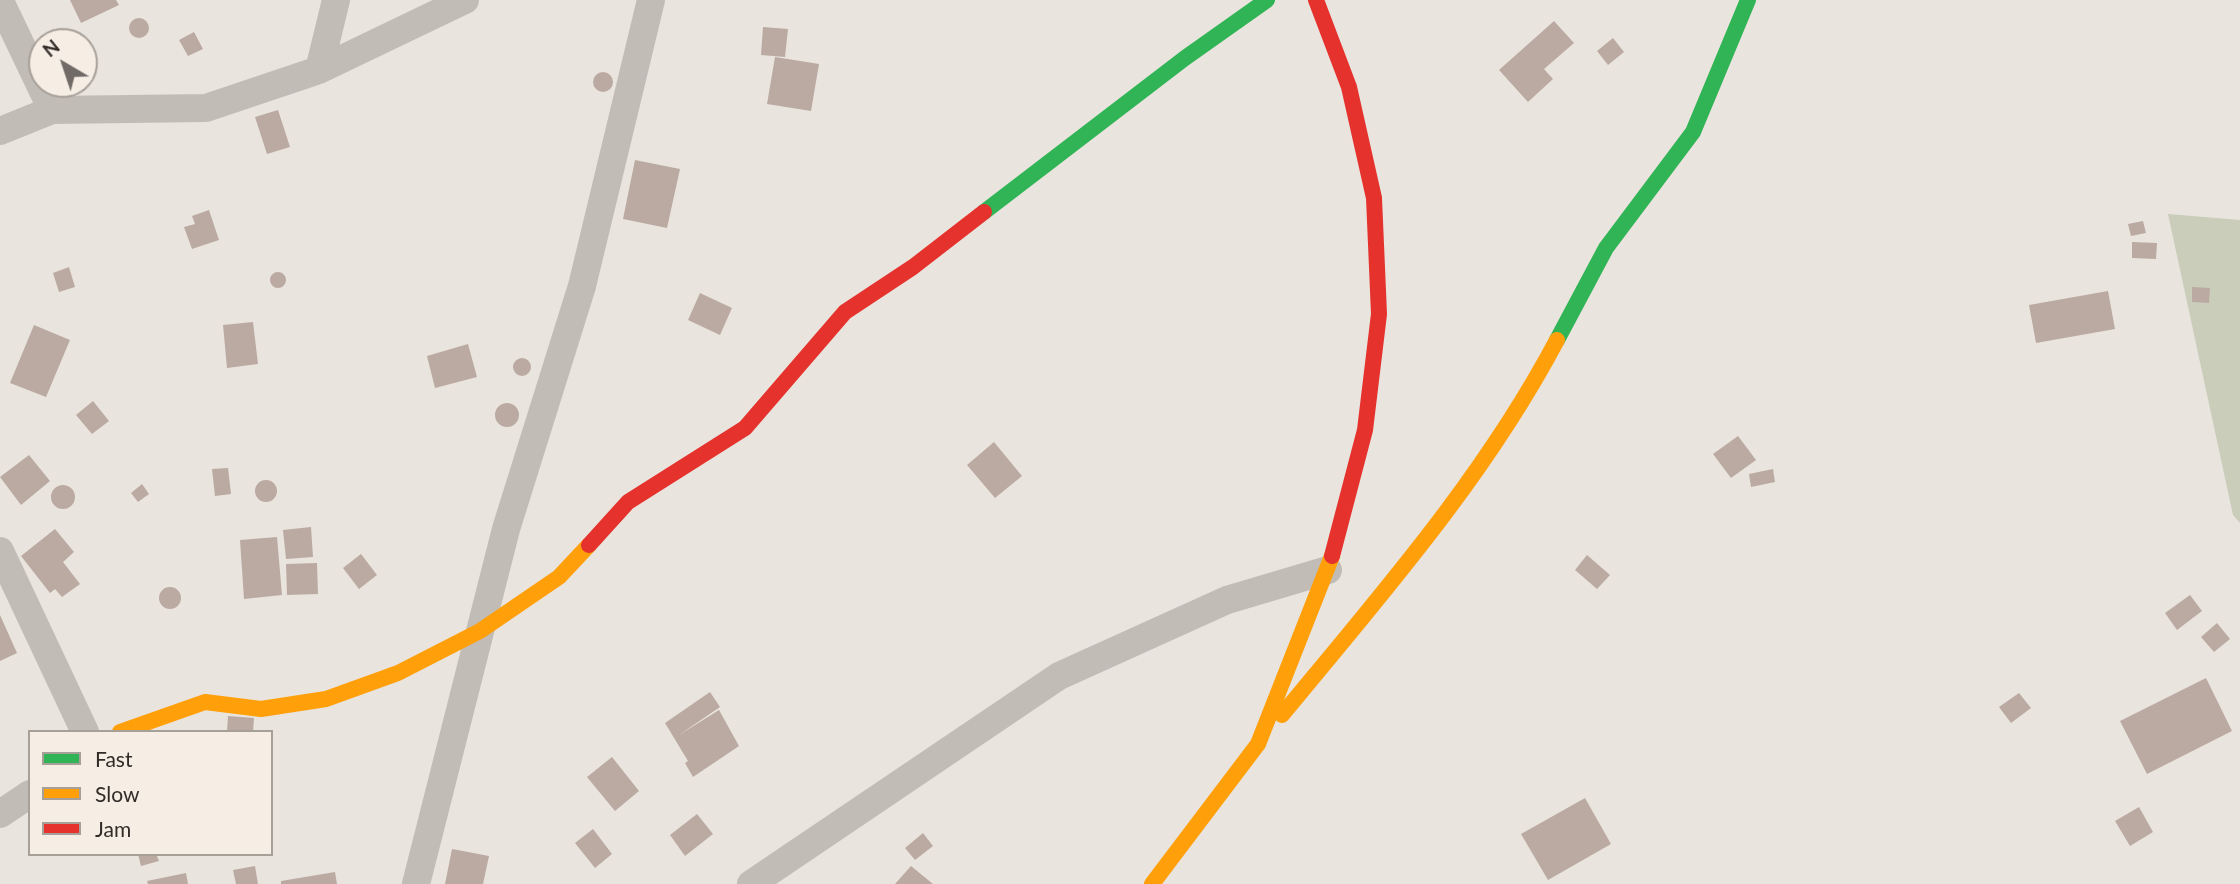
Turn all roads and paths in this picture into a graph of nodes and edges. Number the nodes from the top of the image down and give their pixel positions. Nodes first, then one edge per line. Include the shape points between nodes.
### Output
1 (336, 0) edge
2 (465, 0) edge
3 (651, 0) edge
4 (1266, 0) edge
5 (1316, 0) edge
6 (1748, 0) edge
7 (0, 1) edge
8 (319, 70) junction
9 (52, 110) junction
10 (0, 131) edge
11 (0, 551) edge
12 (1328, 570) junction
13 (480, 631) junction
14 (84, 730) edge
15 (126, 730) edge
16 (1258, 744) junction
17 (28, 795) edge
18 (0, 814) edge
19 (416, 884) edge
20 (751, 884) edge
21 (1152, 884) edge

1 - 8 street
2 - 8 street
3 - 13 street via 582,286 506,529
4 - 13 street via 923,259 845,312 745,428 628,502 559,577
5 - 12 street via 1349,88 1374,198 1379,314 1365,430
6 - 16 street via 1693,132 1606,248 1540,372 1445,516
7 - 9 street
8 - 9 street via 206,108
9 - 10 street
11 - 14 street
12 - 16 street
12 - 20 street via 1227,600 1059,676
13 - 15 street via 398,673 327,699 261,709 205,702
13 - 19 street
16 - 21 street
17 - 18 street

